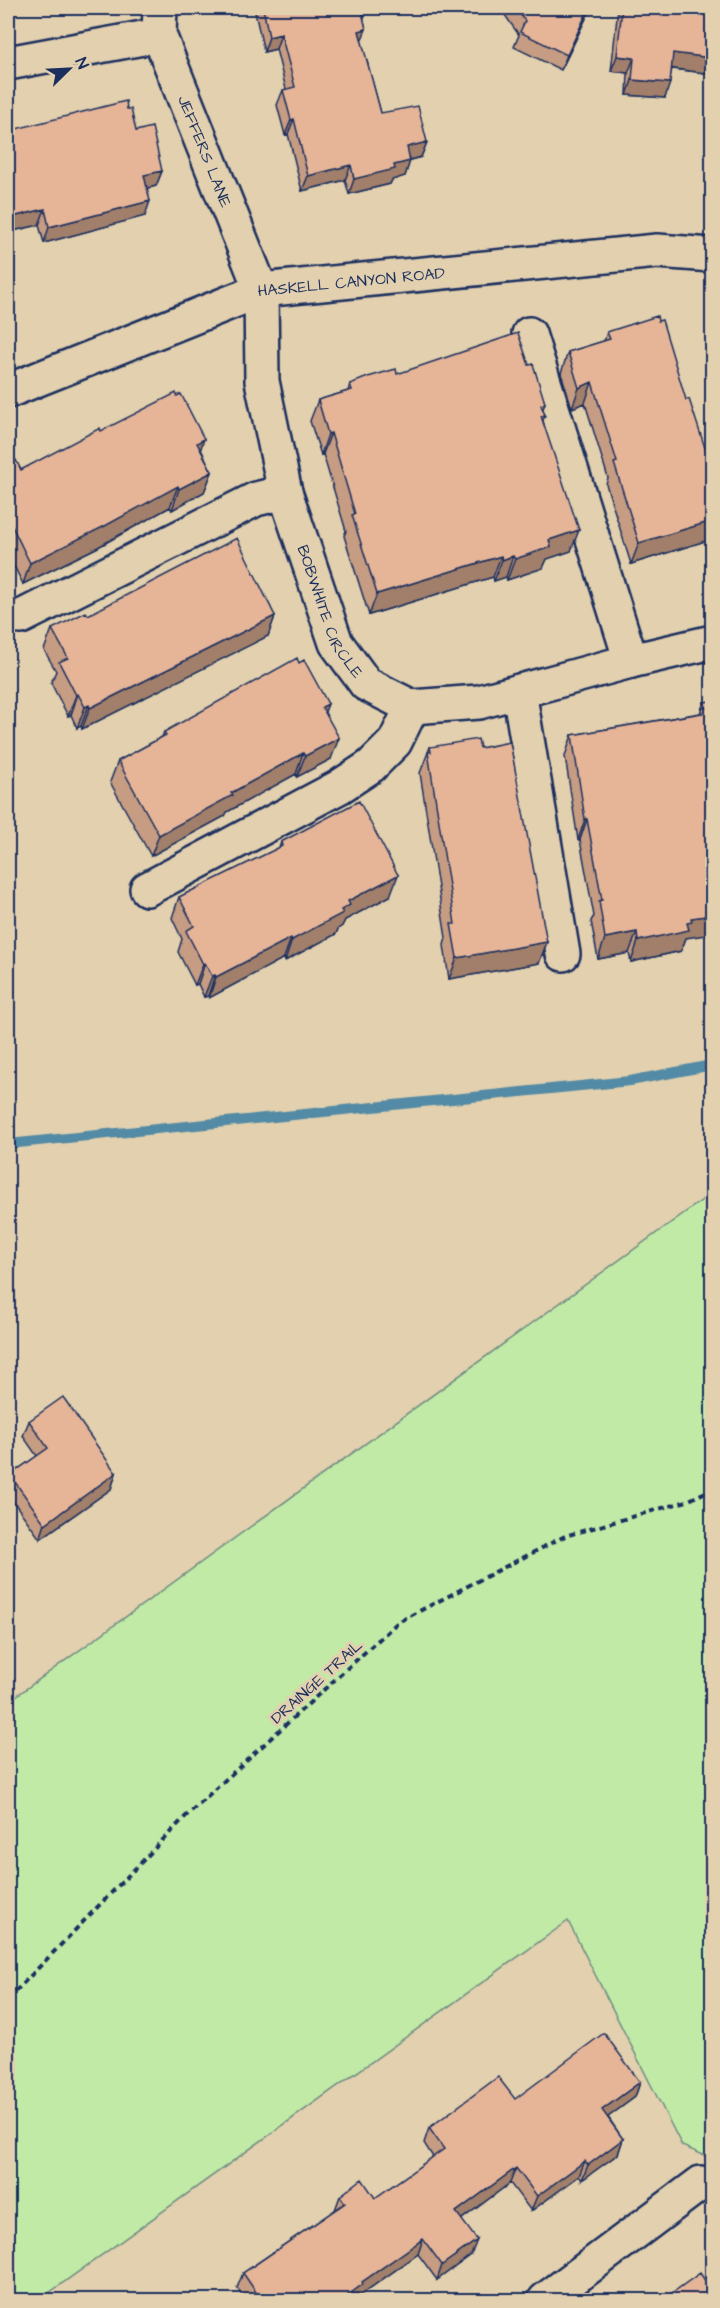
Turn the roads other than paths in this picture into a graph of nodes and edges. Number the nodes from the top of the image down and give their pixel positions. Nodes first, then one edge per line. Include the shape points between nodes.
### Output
1 (160, 21) edge
2 (8, 63) edge
3 (712, 255) edge
4 (261, 290) junction
5 (529, 334) dead end
6 (8, 391) edge
7 (285, 492) junction
8 (21, 617) dead end
9 (712, 642) edge
10 (631, 661) junction
11 (519, 691) junction
12 (412, 707) junction
13 (147, 889) dead end
14 (563, 954) dead end
15 (701, 2183) dead end
16 (545, 2301) edge

1 - 2 street
1 - 4 street, JEFFERS LANE
3 - 4 street, HASKELL CANYON ROAD via 657,251
4 - 6 street, HASKELL CANYON ROAD
4 - 7 street, BOBWHITE CIRCLE via 262,381
5 - 10 street
7 - 8 street via 256,499
7 - 12 street, BOBWHITE CIRCLE via 336,642 366,684
9 - 10 street
10 - 11 street
11 - 12 street via 479,702
11 - 14 street
12 - 13 street via 395,742 370,766 339,787
15 - 16 street

